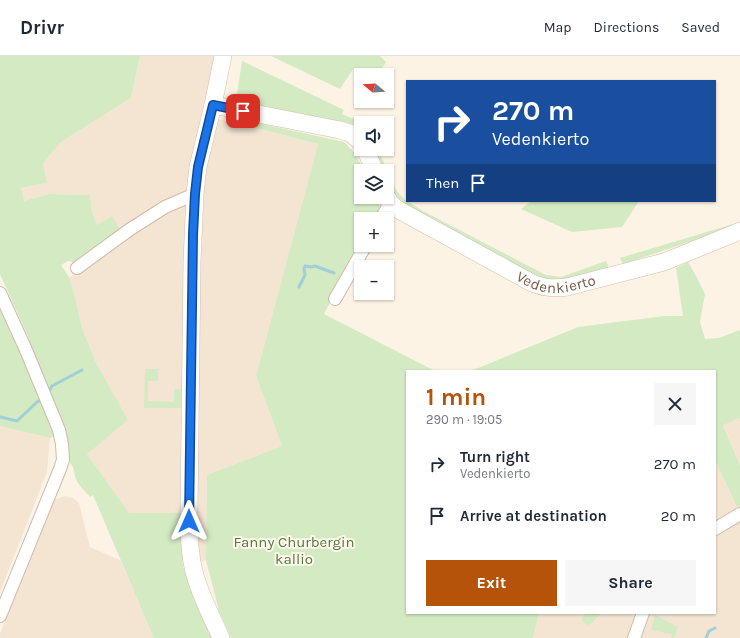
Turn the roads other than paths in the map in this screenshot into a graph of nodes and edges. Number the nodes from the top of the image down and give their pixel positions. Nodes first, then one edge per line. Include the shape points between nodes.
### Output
1 (223, 56) edge
2 (213, 105) junction
3 (354, 136) edge
4 (195, 194) junction
5 (393, 204) edge
6 (740, 231) edge
7 (362, 252) edge
8 (77, 271) dead end
9 (0, 293) edge
10 (335, 299) dead end
11 (740, 514) edge
12 (716, 528) edge
13 (643, 614) edge
14 (0, 616) edge
15 (221, 638) edge
16 (634, 638) edge

1 - 2 street
2 - 3 street via 340,130
2 - 4 street via 198,167
4 - 8 street via 165,207 129,230
4 - 15 street via 189,531 194,574
5 - 6 street, Vedenkierto via 532,283 554,288 567,287 664,262
7 - 10 street
9 - 14 street via 59,430 62,460
11 - 12 street
13 - 16 street

